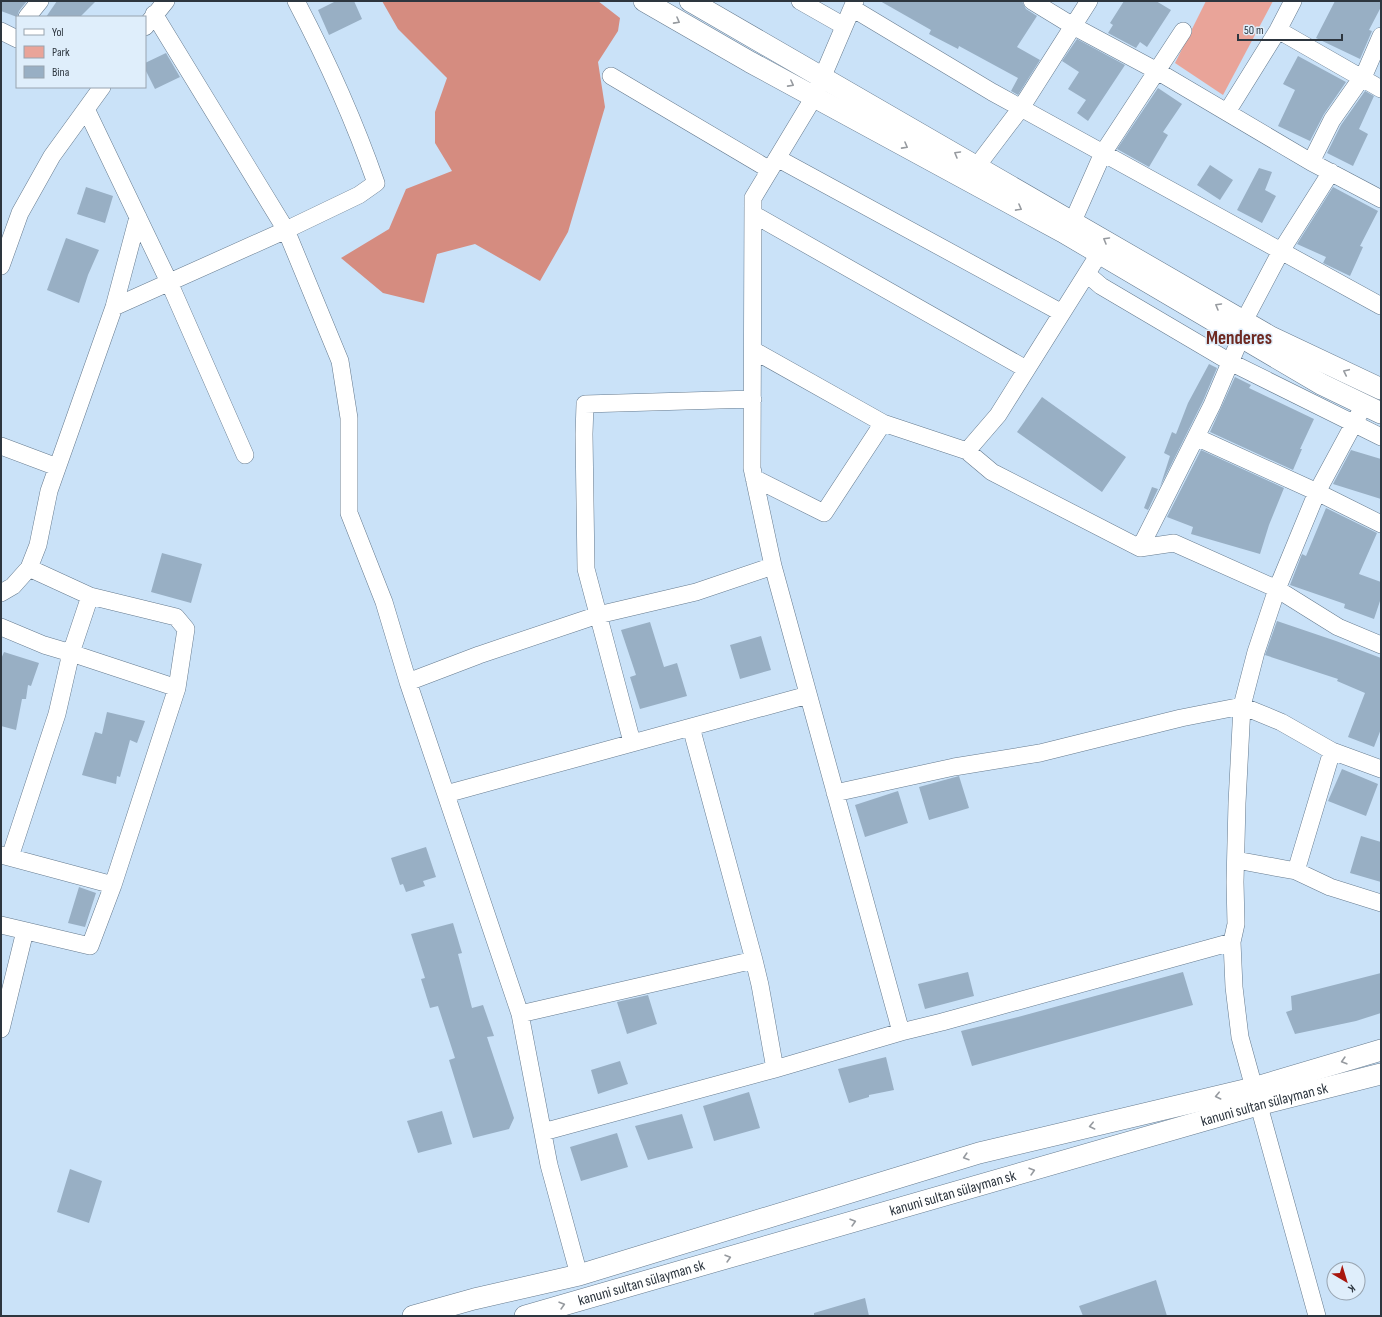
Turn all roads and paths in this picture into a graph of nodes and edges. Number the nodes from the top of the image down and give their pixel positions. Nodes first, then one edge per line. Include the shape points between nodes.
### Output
1 (40, 1) edge
2 (166, 1) edge
3 (644, 1) edge
4 (690, 1) edge
5 (800, 1) edge
6 (1032, 1) edge
7 (1089, 1) edge
8 (1294, 1) edge
9 (298, 2) edge
10 (854, 4) edge
11 (28, 16) edge
12 (149, 21) edge
13 (844, 26) junction
14 (1073, 26) junction
15 (1278, 30) junction
16 (1183, 31) dead end
17 (1381, 36) edge
18 (1157, 71) junction
19 (611, 76) dead end
20 (821, 76) junction
21 (1362, 78) junction
22 (97, 89) edge
23 (1381, 89) edge
24 (814, 97) junction
25 (1021, 108) junction
26 (86, 109) junction
27 (1227, 112) junction
28 (1103, 153) junction
29 (1311, 162) junction
30 (773, 164) junction
31 (977, 166) junction
32 (1331, 172) junction
33 (1381, 199) edge
34 (753, 214) junction
35 (138, 217) junction
36 (1073, 221) junction
37 (286, 230) junction
38 (1281, 251) junction
39 (1099, 254) junction
40 (1, 266) edge
41 (1087, 274) junction
42 (169, 282) junction
43 (1381, 306) edge
44 (114, 307) junction
45 (1062, 313) junction
46 (1242, 329) junction
47 (753, 350) junction
48 (1230, 362) junction
49 (1026, 369) junction
50 (1381, 389) edge
51 (752, 399) junction
52 (1373, 409) edge
53 (884, 423) junction
54 (1353, 423) junction
55 (1196, 437) junction
56 (1381, 437) edge
57 (1, 446) edge
58 (966, 451) junction
59 (245, 455) dead end
60 (57, 467) junction
61 (754, 478) junction
62 (1317, 492) junction
63 (1381, 524) edge
64 (1140, 548) junction
65 (773, 566) junction
66 (29, 568) junction
67 (1277, 589) junction
68 (1, 593) edge
69 (90, 596) junction
70 (598, 615) junction
71 (1, 627) edge
72 (1381, 645) edge
73 (71, 653) junction
74 (408, 682) junction
75 (177, 688) junction
76 (808, 695) junction
77 (1242, 706) junction
78 (690, 727) junction
79 (632, 742) junction
80 (1332, 751) junction
81 (1381, 769) edge
82 (446, 794) junction
83 (835, 794) junction
84 (5, 856) edge
85 (1236, 860) junction
86 (1296, 871) junction
87 (113, 885) junction
88 (1381, 903) edge
89 (1, 925) edge
90 (25, 931) junction
91 (1232, 942) junction
92 (754, 960) junction
93 (520, 1014) junction
94 (1, 1029) edge
95 (901, 1032) junction
96 (1381, 1050) edge
97 (775, 1069) junction
98 (1381, 1074) edge
99 (1256, 1096) junction
100 (543, 1132) junction
101 (579, 1275) junction
102 (413, 1316) edge
103 (525, 1316) edge
104 (1317, 1316) edge

1 - 11 street
2 - 12 street
3 -> 24 main road
4 - 20 main road
5 - 13 street
6 - 14 street
7 - 14 street
8 - 15 street
9 - 37 street via 360,137 376,183 359,195
10 - 13 street
10 - 25 street
12 - 37 street
13 - 20 street
14 - 18 street
14 - 25 street
15 - 21 street
15 - 27 street
16 - 18 street
17 - 21 street
18 - 27 street
18 - 28 street
19 - 30 street
20 - 24 street
31 -> 20 main road
21 - 23 street
21 - 29 street via 1332,120
22 - 26 street
24 - 30 street
24 -> 39 main road
25 - 28 street
25 - 31 street
26 - 35 street
26 - 40 street via 52,156 20,213
27 - 29 street
28 - 36 street
28 - 38 street
29 - 32 street
30 - 34 street via 753,198
30 - 45 street
31 - 36 main road
32 - 33 street
32 - 38 street
34 - 47 street
34 - 49 street
35 - 42 street
35 - 44 street
46 -> 36 main road
37 - 42 street
37 - 74 street via 340,361 349,418 349,513 384,602
38 - 43 street
38 - 46 street
39 - 41 street
39 - 46 main road
41 - 45 street
41 - 48 street via 1101,286
42 - 44 street
42 - 59 street
44 - 60 street
45 - 49 street
46 - 48 street
50 -> 46 main road via 1271,337
46 - 52 main road via 1321,384
47 - 51 street
47 - 53 street
48 - 54 street
48 - 55 street
49 - 58 street via 998,415
51 - 61 street
51 - 70 street via 585,404 586,569
52 - 54 street
53 - 58 street
53 - 61 street via 824,513
54 - 56 street
54 - 62 street
55 - 62 street
55 - 64 street
57 - 60 street
58 - 64 street via 992,472
60 - 66 street via 38,545
61 - 65 street
62 - 63 street
62 - 67 street
64 - 67 street via 1174,543
65 - 70 street via 696,592
65 - 76 street
66 - 68 street via 13,586
66 - 69 street
67 - 72 street via 1338,627
67 - 77 street via 1256,652
69 - 73 street
69 - 75 street via 176,616 186,629
70 - 74 street
70 - 79 street
71 - 73 street
73 - 75 street
73 - 84 street via 57,714
74 - 82 street
75 - 87 street
76 - 78 street
76 - 83 street
77 - 80 street via 1281,722
77 - 83 street via 1181,718 1040,753 954,767
77 - 85 street
78 - 79 street
78 - 92 street
79 - 82 street
80 - 81 street
80 - 86 street
82 - 93 street
83 - 95 street
84 - 87 street
85 - 86 street
85 - 91 street via 1236,924
86 - 88 street via 1330,887
87 - 90 street via 90,946
89 - 90 street
90 - 94 street
91 - 95 street
91 - 99 street via 1240,1037
92 - 93 street
92 - 97 street
93 - 100 street
95 - 97 street
96 -> 99 main road
97 - 100 street
98 - 99 main road, kanuni sultan sülayman sk
99 -> 101 main road via 979,1153
103 -> 99 main road, kanuni sultan sülayman sk
99 - 104 street
100 - 101 street via 549,1165
101 - 102 main road

